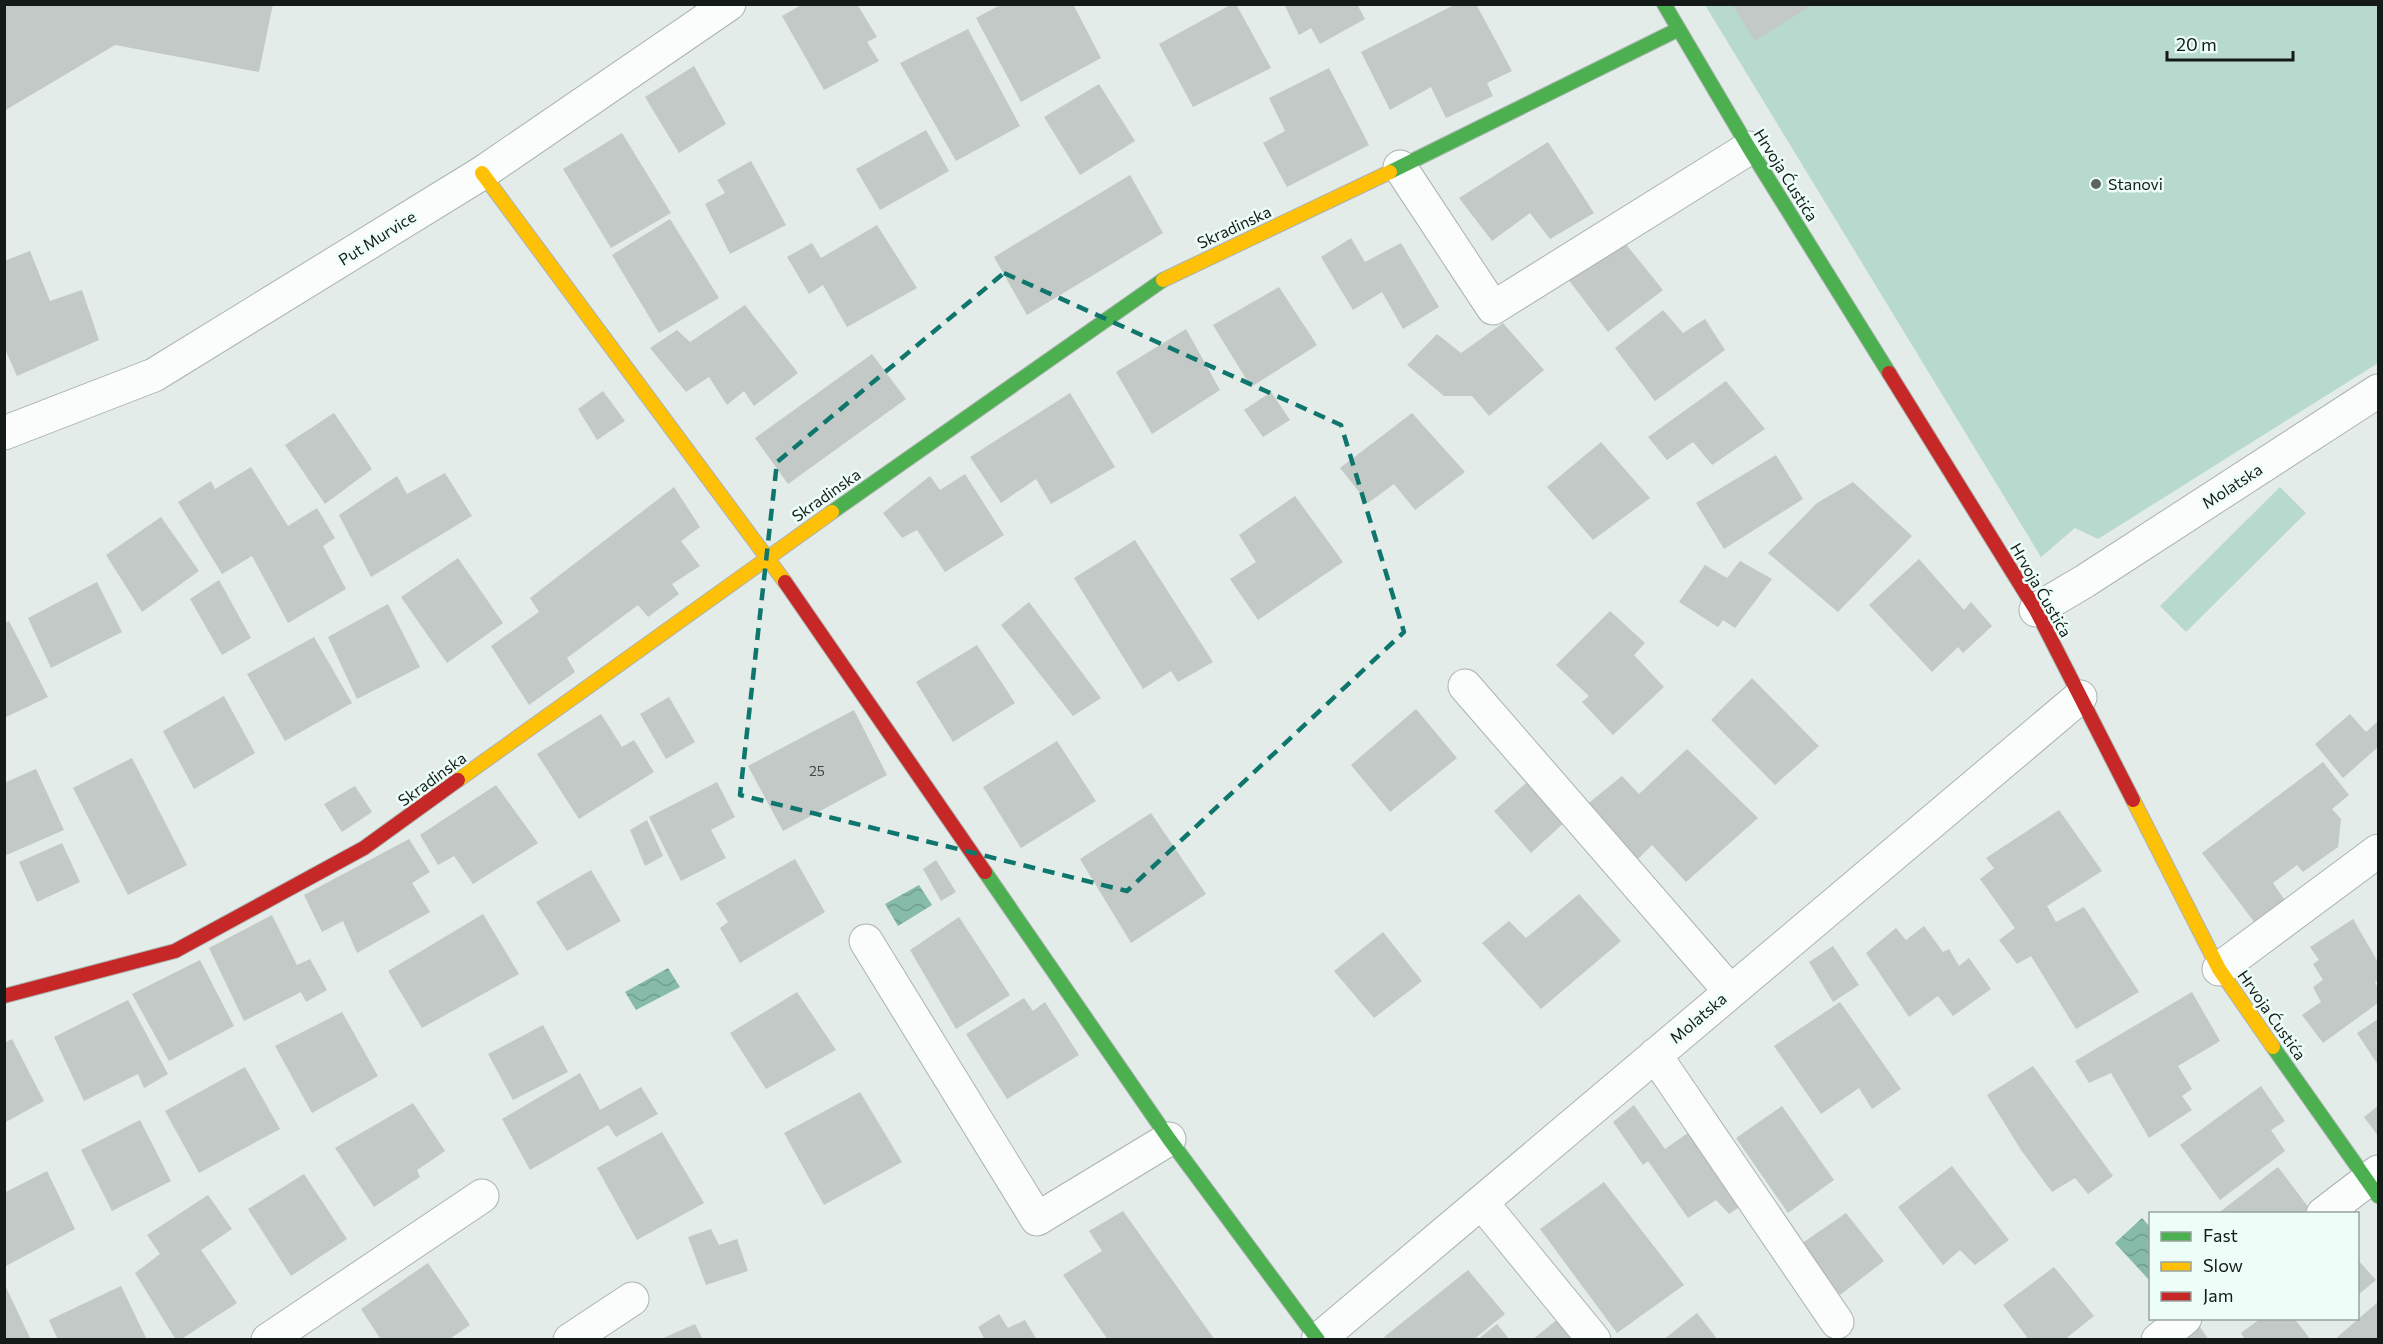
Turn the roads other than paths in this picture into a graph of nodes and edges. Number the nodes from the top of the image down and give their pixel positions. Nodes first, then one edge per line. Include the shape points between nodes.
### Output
1 (729, 4) edge
2 (1664, 4) edge
3 (1679, 29) junction
4 (1749, 148) junction
5 (1400, 167) junction
6 (482, 173) junction
7 (2379, 391) edge
8 (4, 433) edge
9 (768, 557) junction
10 (2036, 610) junction
11 (1465, 686) dead end
12 (2080, 697) junction
13 (2379, 851) edge
14 (866, 941) dead end
15 (2219, 969) junction
16 (1730, 991) junction
17 (4, 996) edge
18 (1655, 1055) junction
19 (1169, 1138) junction
20 (2374, 1183) edge
21 (482, 1196) dead end
22 (1482, 1203) junction
23 (2326, 1212) edge
24 (632, 1299) dead end
25 (2183, 1320) edge
26 (1837, 1322) dead end
27 (1318, 1339) edge
28 (268, 1340) edge
29 (570, 1340) edge
30 (1594, 1340) edge
31 (2158, 1340) edge

1 - 6 street, Put Murvice
2 - 3 street, Hrvoja Ćustića
3 - 4 street, Hrvoja Ćustića
3 - 5 street, Skradinska
4 - 5 street via 1493,308
4 - 10 street, Hrvoja Ćustića
5 - 9 street, Skradinska via 1164,279
6 - 8 street, Put Murvice via 154,375
6 - 9 street
7 - 10 street, Molatska
9 - 17 street, Skradinska via 364,848 175,951
9 - 19 street
10 - 12 street, Hrvoja Ćustića
11 - 16 street
12 - 15 street, Hrvoja Ćustića
12 - 16 street, Molatska
13 - 15 street
14 - 19 street via 1037,1219
15 - 20 street, Hrvoja Ćustića
16 - 18 street, Molatska
18 - 22 street, Molatska
18 - 26 street
19 - 27 street
20 - 23 street
21 - 28 street
22 - 27 street, Molatska
22 - 30 street
24 - 29 street
25 - 31 street

